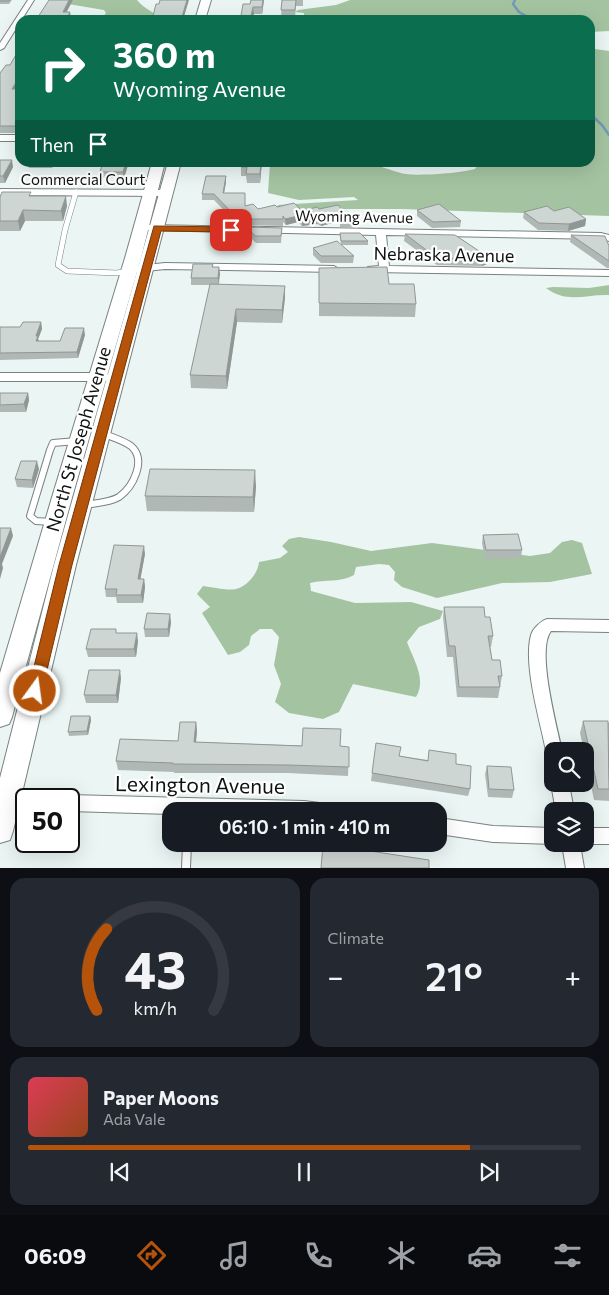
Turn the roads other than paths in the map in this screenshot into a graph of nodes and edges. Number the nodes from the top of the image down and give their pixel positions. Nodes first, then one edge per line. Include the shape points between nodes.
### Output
1 (32, 0) edge
2 (206, 0) edge
3 (22, 15) edge
4 (202, 15) edge
5 (15, 26) edge
6 (0, 48) edge
7 (0, 138) edge
8 (15, 138) edge
9 (159, 167) edge
10 (172, 167) edge
11 (0, 192) edge
12 (76, 192) junction
13 (158, 193) junction
14 (149, 228) junction
15 (381, 232) junction
16 (609, 238) edge
17 (138, 269) junction
18 (346, 269) edge
19 (364, 269) edge
20 (384, 269) junction
21 (609, 273) edge
22 (118, 376) junction
23 (0, 377) edge
24 (96, 377) junction
25 (90, 433) junction
26 (83, 506) junction
27 (54, 522) junction
28 (609, 626) edge
29 (0, 717) edge
30 (552, 742) edge
31 (12, 798) edge
32 (80, 804) edge
33 (162, 808) edge
34 (447, 827) edge
35 (0, 830) edge
36 (544, 836) edge
37 (594, 836) edge
38 (609, 836) edge
39 (187, 852) edge
40 (572, 852) edge
41 (186, 868) edge
42 (575, 868) edge

1 - 3 street
2 - 4 main road
5 - 6 street
7 - 8 street
9 - 13 main road, North St Joseph Avenue
10 - 13 main road, North St Joseph Avenue
11 - 12 street, Commercial Court
12 - 13 street, Commercial Court
12 - 17 lane via 58,264 67,271 117,273
13 - 14 main road, North St Joseph Avenue
14 - 15 street, Wyoming Avenue
14 - 17 main road, North St Joseph Avenue
15 - 16 street, Wyoming Avenue
15 - 20 street
17 - 18 street via 165,266
17 - 22 main road, North St Joseph Avenue
17 - 24 main road, North St Joseph Avenue
19 - 20 street, Nebraska Avenue
20 - 21 street, Nebraska Avenue
22 - 24 street
22 - 25 main road, North St Joseph Avenue
23 - 24 street
24 - 25 main road, North St Joseph Avenue
25 - 26 main road, North St Joseph Avenue
25 - 26 lane via 132,447 139,461 127,489 117,498
25 - 27 main road, North St Joseph Avenue
25 - 27 lane via 53,444 30,516 36,521
26 - 31 main road, North St Joseph Avenue via 65,565
27 - 29 main road, North St Joseph Avenue
28 - 30 street via 547,625 538,635 537,664
31 - 35 main road, North St Joseph Avenue
32 - 33 street, Lexington Avenue
34 - 36 street via 493,834
37 - 38 street
39 - 41 lane
40 - 42 street

